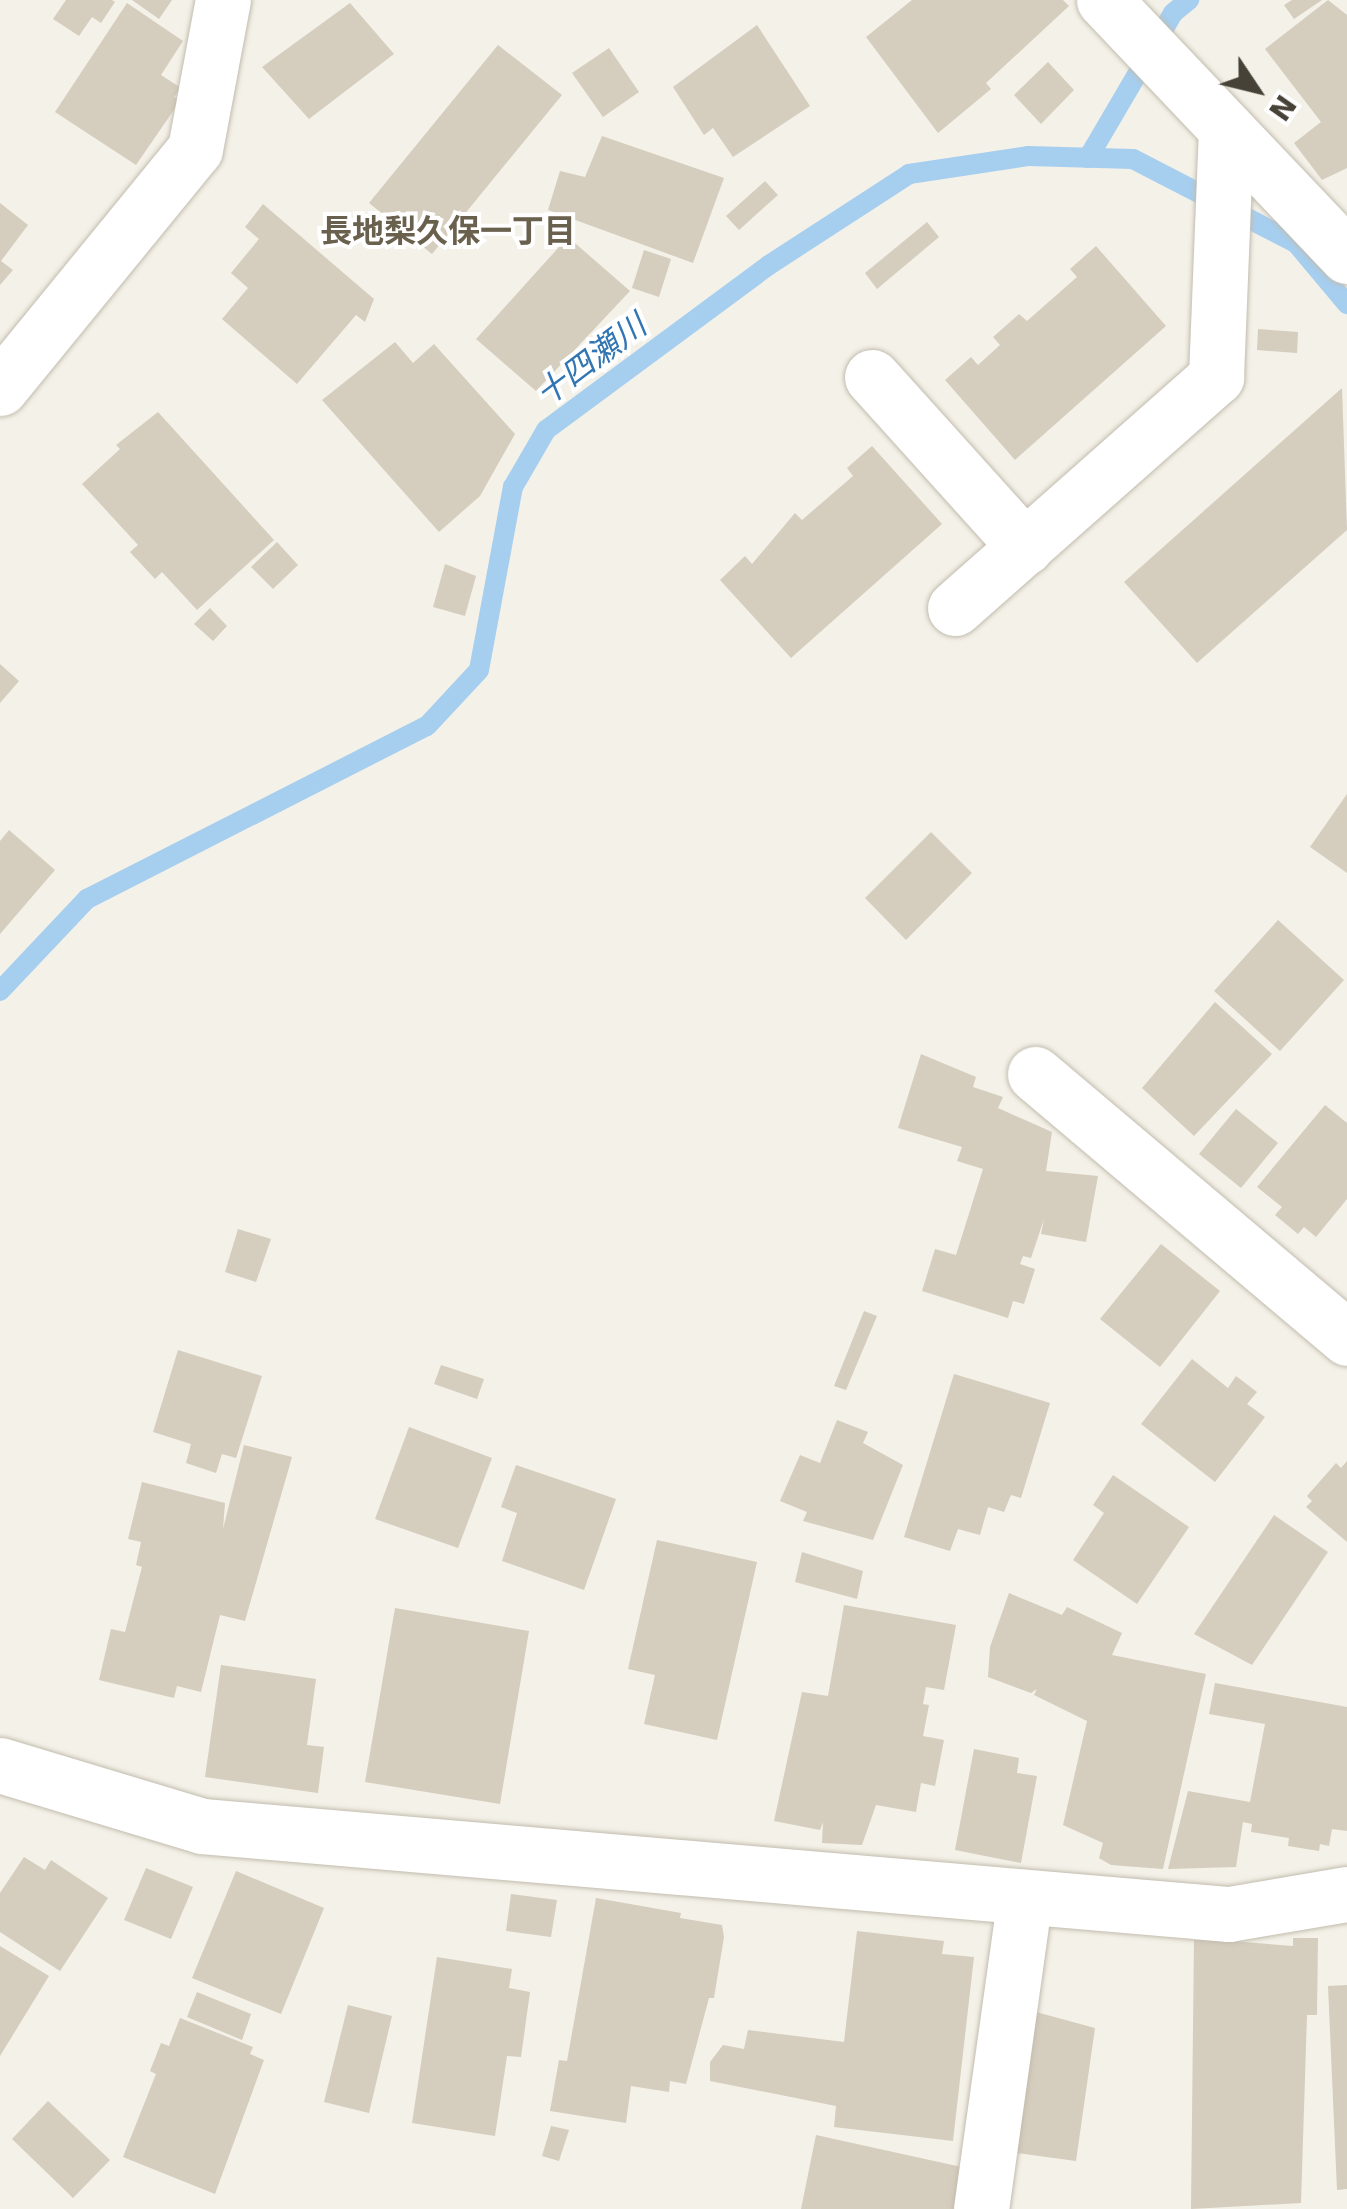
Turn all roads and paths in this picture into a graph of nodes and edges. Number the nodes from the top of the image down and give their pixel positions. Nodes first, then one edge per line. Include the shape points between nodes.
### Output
1 (223, 0) edge
2 (1104, 0) edge
3 (1226, 129) junction
4 (1347, 256) edge
5 (872, 377) dead end
6 (0, 388) edge
7 (1024, 547) junction
8 (955, 608) dead end
9 (1035, 1074) dead end
10 (1347, 1338) edge
11 (0, 1765) edge
12 (1347, 1894) edge
13 (1025, 1897) junction
14 (981, 2209) edge

1 - 6 street via 195,148
2 - 3 street
3 - 4 street
3 - 7 street via 1216,377
5 - 7 street
7 - 8 street
9 - 10 street
11 - 13 street via 202,1826
12 - 13 street via 1229,1914
13 - 14 street

